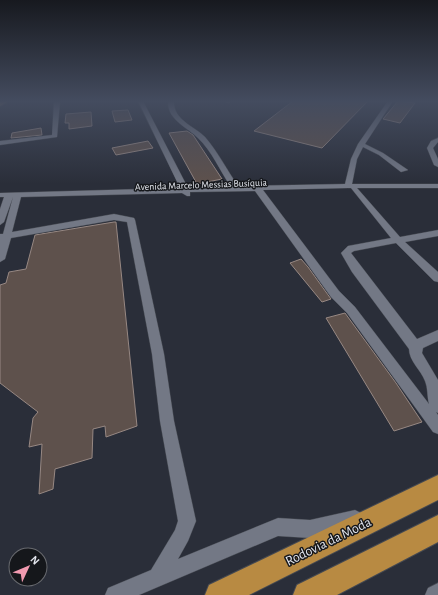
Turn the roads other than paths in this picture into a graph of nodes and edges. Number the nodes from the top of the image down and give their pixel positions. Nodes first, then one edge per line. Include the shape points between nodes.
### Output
1 (55, 129) edge
2 (154, 129) edge
3 (192, 129) edge
4 (372, 129) edge
5 (438, 140) edge
6 (0, 143) edge
7 (361, 144) junction
8 (438, 164) edge
9 (404, 170) dead end
10 (438, 186) edge
11 (351, 188) junction
12 (236, 189) junction
13 (258, 190) junction
14 (186, 192) junction
15 (8, 197) edge
16 (438, 233) edge
17 (3, 235) edge
18 (399, 241) junction
19 (0, 259) edge
20 (438, 278) edge
21 (438, 335) edge
22 (416, 348) junction
23 (438, 406) edge
24 (438, 428) edge
25 (438, 487) edge
26 (384, 513) junction
27 (434, 532) edge
28 (163, 569) junction
29 (438, 593) edge
30 (115, 595) edge
31 (219, 595) edge
32 (307, 595) edge
33 (434, 595) edge

1 - 6 street via 55,136
2 - 14 street
3 - 12 street via 201,136
4 - 7 street
5 - 8 street via 433,142 430,148
7 - 9 street
7 - 11 street via 354,159
10 - 11 street, Avenida Marcelo Messias Busíquia
11 - 13 street, Avenida Marcelo Messias Busíquia
11 - 18 street
12 - 13 street, Avenida Marcelo Messias Busíquia
12 - 14 street, Avenida Marcelo Messias Busíquia
13 - 14 street, Avenida Marcelo Messias Busíquia
13 - 24 street via 336,294 352,310
14 - 15 street, Avenida Marcelo Messias Busíquia
15 - 17 street
16 - 18 street
17 - 19 street
17 - 28 street via 114,217 131,220 158,354 167,421 187,522
18 - 20 street
18 - 22 street via 351,248 346,253
21 - 22 street via 421,341
22 - 23 street via 415,356 431,380
25 - 26 highway, Rodovia da Moda
26 - 28 street via 310,529 278,527
26 - 31 highway, Rodovia da Moda
27 - 32 highway
28 - 30 street
29 - 33 street

